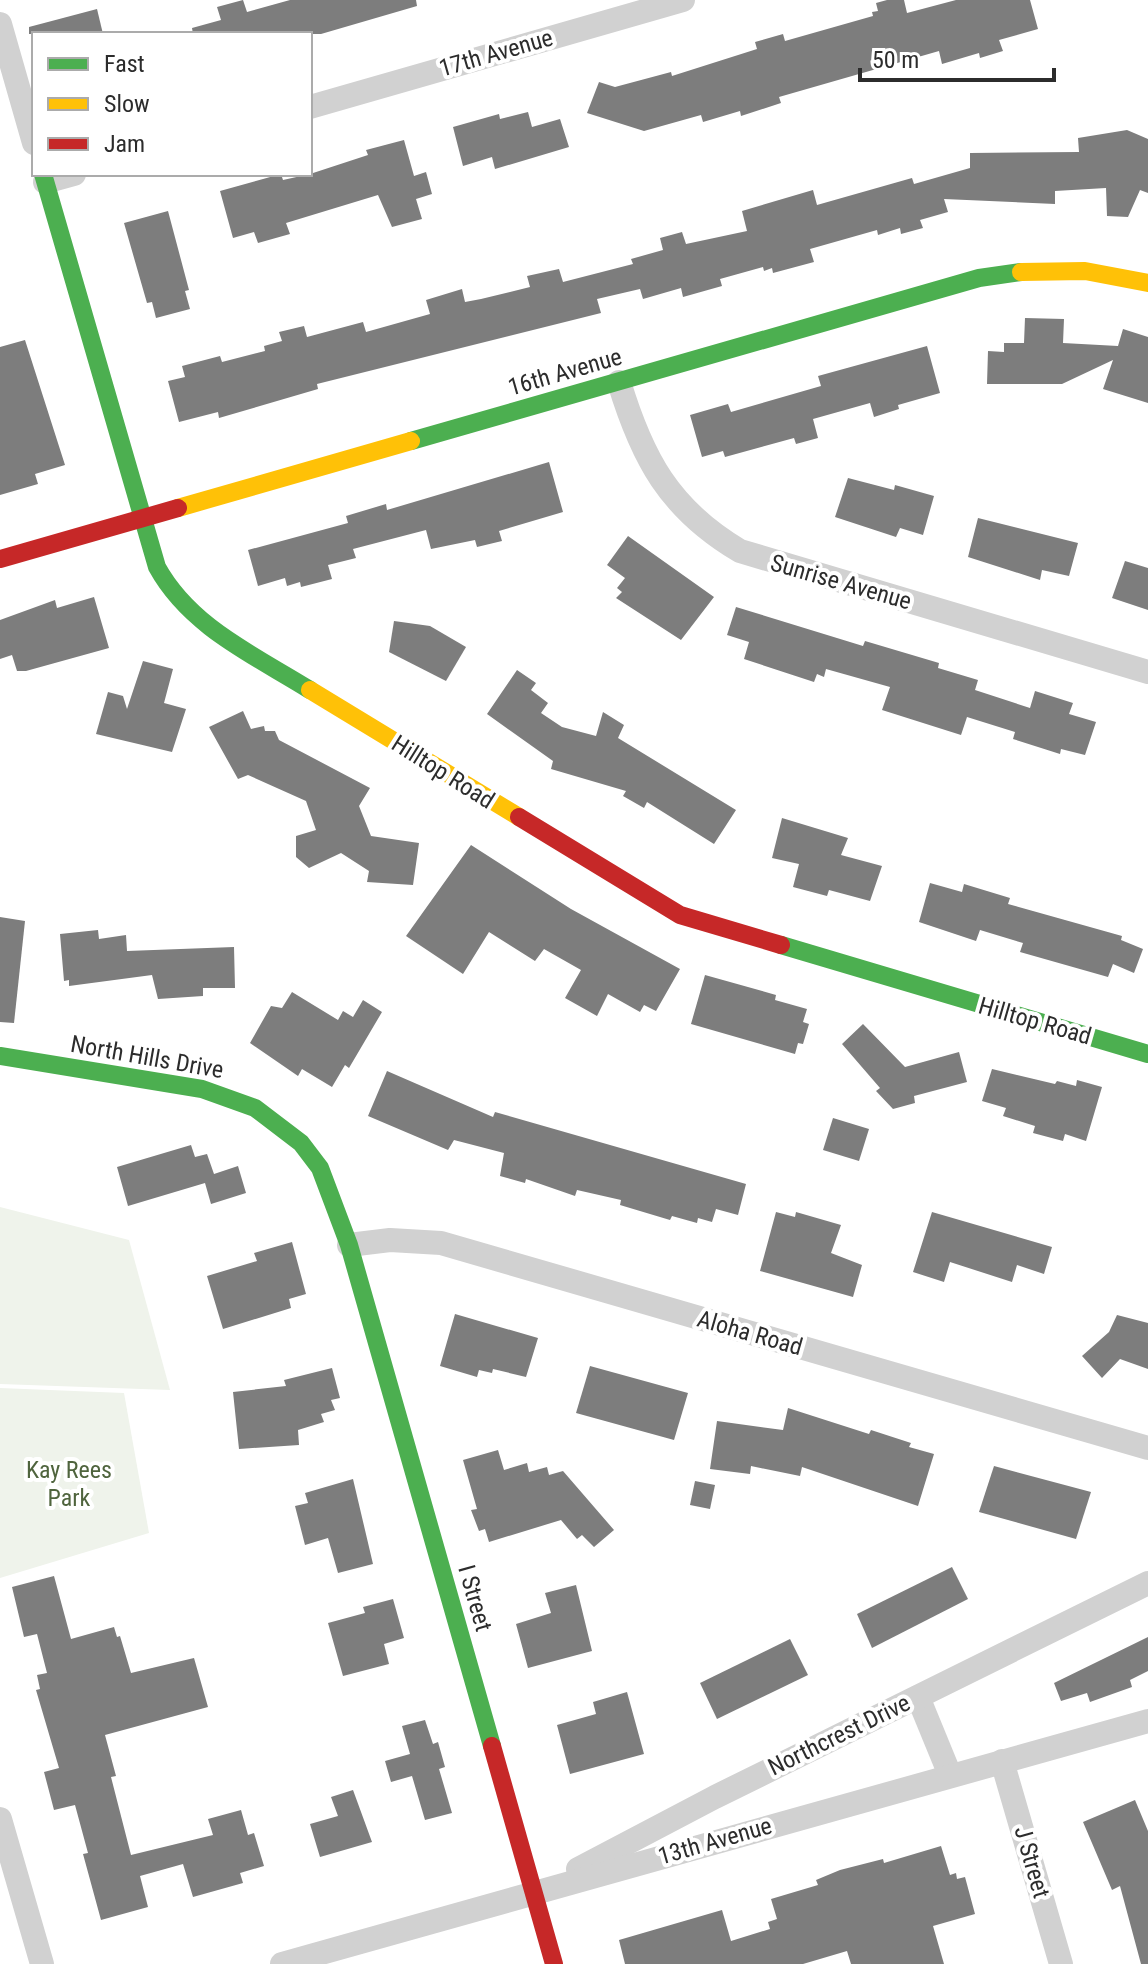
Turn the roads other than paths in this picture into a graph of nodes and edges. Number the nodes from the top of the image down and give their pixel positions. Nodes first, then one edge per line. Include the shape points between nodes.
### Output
1 (683, 0) edge
2 (0, 24) edge
3 (312, 106) edge
4 (32, 136) edge
5 (44, 178) edge
6 (1148, 283) edge
7 (619, 382) junction
8 (141, 519) junction
9 (0, 559) edge
10 (1148, 672) edge
11 (1148, 1054) edge
12 (0, 1056) edge
13 (349, 1245) junction
14 (1148, 1448) edge
15 (1148, 1583) edge
16 (918, 1697) junction
17 (1148, 1721) edge
18 (1002, 1761) junction
19 (950, 1775) junction
20 (0, 1819) edge
21 (533, 1893) junction
22 (42, 1964) edge
23 (282, 1964) edge
24 (554, 1964) edge
25 (1061, 1964) edge

1 - 3 street, 17th Avenue
2 - 4 street
5 - 8 street, Hilltop Road
6 - 7 street, 16th Avenue via 1086,269 1013,271
7 - 8 street, 16th Avenue
7 - 10 street, Sunrise Avenue via 639,444 667,489 700,525 740,551
8 - 9 street, 16th Avenue
8 - 11 street, Hilltop Road via 169,589 204,625 649,899 716,927
12 - 13 street, North Hills Drive via 202,1089 255,1108 301,1143 320,1168
13 - 14 street, Aloha Road via 390,1240 441,1243
13 - 21 street, I Street
15 - 16 street, Northcrest Drive
16 - 19 street
16 - 21 street, Northcrest Drive
17 - 18 street, 13th Avenue
18 - 19 street, 13th Avenue
18 - 25 street, J Street
19 - 21 street, 13th Avenue
20 - 22 street
21 - 23 street, 13th Avenue
21 - 24 street, I Street

